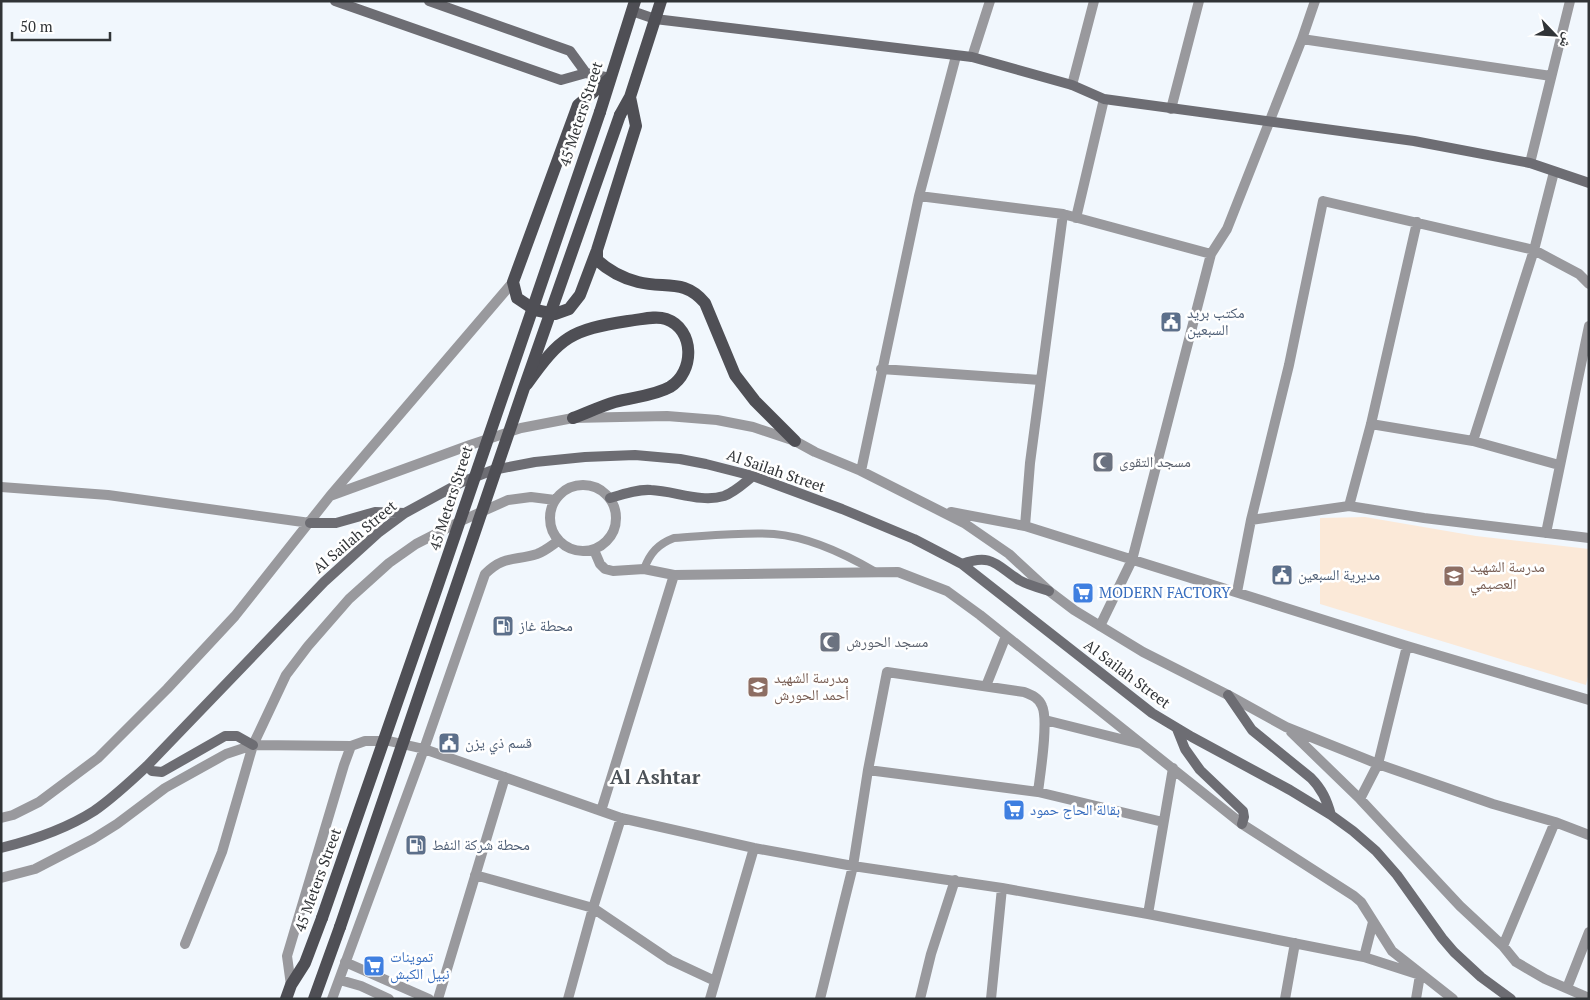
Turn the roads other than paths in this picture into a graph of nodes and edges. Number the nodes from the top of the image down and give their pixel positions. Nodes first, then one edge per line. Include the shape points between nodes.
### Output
1 (335, 1) edge
2 (429, 1) edge
3 (661, 1) edge
4 (990, 1) edge
5 (1094, 1) edge
6 (1199, 1) edge
7 (1315, 1) edge
8 (1570, 1) edge
9 (634, 6) edge
10 (655, 19) junction
11 (1302, 39) junction
12 (956, 56) junction
13 (972, 57) junction
14 (586, 72) junction
15 (1551, 76) junction
16 (610, 78) junction
17 (1072, 85) junction
18 (630, 97) junction
19 (1104, 99) junction
20 (1171, 109) junction
21 (1268, 122) junction
22 (1530, 163) junction
23 (1554, 172) junction
24 (1589, 183) edge
25 (919, 196) junction
26 (1063, 214) junction
27 (1076, 218) junction
28 (1417, 222) junction
29 (597, 250) junction
30 (1534, 250) junction
31 (1211, 254) junction
32 (513, 282) junction
33 (1589, 284) edge
34 (1589, 326) edge
35 (881, 369) junction
36 (1040, 380) junction
37 (524, 388) junction
38 (573, 418) junction
39 (1371, 424) junction
40 (795, 441) junction
41 (1473, 441) junction
42 (1559, 466) junction
43 (861, 471) junction
44 (753, 476) junction
45 (1, 487) edge
46 (330, 496) junction
47 (610, 498) junction
48 (555, 500) junction
49 (1349, 506) junction
50 (940, 510) junction
51 (405, 513) junction
52 (1251, 520) junction
53 (310, 523) junction
54 (1025, 526) junction
55 (1546, 533) junction
56 (1589, 538) edge
57 (558, 541) junction
58 (594, 550) junction
59 (1132, 560) junction
60 (962, 564) junction
61 (644, 569) junction
62 (874, 572) junction
63 (674, 575) junction
64 (1049, 591) junction
65 (1237, 592) junction
66 (1100, 626) junction
67 (1006, 636) junction
68 (1406, 646) junction
69 (986, 686) junction
70 (1228, 695) junction
71 (1589, 700) edge
72 (1045, 720) junction
73 (1286, 727) junction
74 (1177, 729) junction
75 (253, 745) junction
76 (1144, 745) junction
77 (351, 746) junction
78 (424, 749) junction
79 (1378, 764) junction
80 (147, 766) junction
81 (1173, 768) junction
82 (868, 770) junction
83 (505, 777) junction
84 (1038, 792) junction
85 (1360, 799) junction
86 (601, 811) junction
87 (1331, 815) junction
88 (1, 818) edge
89 (621, 818) junction
90 (1163, 822) junction
91 (1555, 822) junction
92 (1242, 824) junction
93 (1589, 836) edge
94 (1, 848) edge
95 (754, 848) junction
96 (853, 866) junction
97 (475, 875) junction
98 (1, 878) edge
99 (954, 880) junction
100 (1002, 888) junction
101 (593, 908) junction
102 (1148, 914) junction
103 (1373, 922) junction
104 (1589, 932) edge
105 (1295, 943) junction
106 (186, 944) dead end
107 (1503, 946) junction
108 (1364, 957) junction
109 (345, 962) junction
110 (1420, 975) junction
111 (340, 980) junction
112 (715, 981) junction
113 (291, 986) junction
114 (1567, 988) junction
115 (1589, 998) edge
116 (286, 999) edge
117 (314, 999) edge
118 (332, 999) edge
119 (389, 999) edge
120 (429, 999) edge
121 (438, 999) edge
122 (568, 999) edge
123 (710, 999) edge
124 (820, 999) edge
125 (920, 999) edge
126 (991, 999) edge
127 (1285, 999) edge
128 (1416, 999) edge
129 (1453, 999) edge
130 (1511, 999) edge

1 - 14 main road via 562,80
2 - 14 main road via 570,51
3 - 10 main road
4 - 13 street
5 - 17 street
6 - 20 street
7 - 11 street
8 - 15 street
9 - 10 main road
9 - 16 main road, 45 Meters Street
10 - 12 main road
10 - 18 main road
11 - 15 street
11 - 21 street
12 - 13 main road
12 - 25 street
13 - 17 main road
14 - 16 main road
15 - 22 street
16 - 32 main road via 578,105
16 - 113 main road, 45 Meters Street, bridge via 453,544 322,918 305,964
17 - 19 main road
18 - 29 main road via 636,126
18 - 37 main road, bridge via 620,115
19 - 20 main road
19 - 27 street
20 - 21 main road
21 - 22 main road via 1414,141
21 - 31 street via 1227,229
22 - 23 main road
23 - 24 main road
23 - 30 street
25 - 26 street
25 - 35 street
26 - 27 street
26 - 36 street
27 - 31 street
28 - 30 street
28 - 39 street
28 - 52 street via 1323,201 1289,365
29 - 32 main road via 580,295 569,309 555,314 535,310 517,298
29 - 40 main road via 597,260 616,274 640,283 685,287 699,296 705,303 735,375 755,401
30 - 33 street via 1579,274
30 - 41 street
31 - 59 street
32 - 46 street
34 - 42 street
35 - 36 street
35 - 43 street
36 - 54 street
37 - 38 main road via 557,346 582,330 656,318 666,319 680,329 689,355 678,380 662,390 614,402
37 - 117 main road, bridge
38 - 40 street via 667,416 718,420
38 - 46 street via 513,431
39 - 41 street
39 - 49 street
40 - 43 street
41 - 42 street
42 - 55 street
43 - 50 street
44 - 47 main road via 733,492 713,498 644,490
44 - 51 main road, Al Sailah Street via 680,459 635,455 535,462 493,470 462,482
44 - 60 main road, Al Sailah Street via 869,521
45 - 53 street via 108,495
46 - 53 street
47 - 48 street via 595,487 577,485 568,488
47 - 58 street via 617,517 615,528 604,545
48 - 57 street via 550,517 553,534
48 - 75 street via 531,496 508,500 424,540 389,563 349,599 286,675
49 - 52 street
49 - 55 street
50 - 54 street
50 - 64 street via 1002,548
51 - 53 main road via 375,512 336,523
51 - 80 main road, Al Sailah Street via 324,582
52 - 65 street
53 - 88 street via 235,616 98,758 39,802
54 - 59 street
55 - 56 street
57 - 58 street via 575,551
57 - 78 street via 536,554 504,561 485,574
58 - 61 street via 606,569
59 - 65 street
59 - 66 street
60 - 64 main road via 983,559 991,561 1020,580
60 - 74 main road, Al Sailah Street via 1138,703
61 - 62 lane via 656,548 674,538 776,534 804,540 857,561
61 - 63 street
62 - 63 street
62 - 67 street via 898,572 948,591
63 - 86 street
64 - 66 street
65 - 68 street
66 - 70 street
67 - 69 street
67 - 76 street
68 - 71 street
68 - 79 street
69 - 72 street via 1034,696 1043,706
69 - 82 street via 887,672
70 - 73 street
70 - 87 main road via 1252,730 1318,786
72 - 76 street
72 - 84 street
73 - 79 street
73 - 85 street
74 - 87 main road, Al Sailah Street
74 - 92 main road via 1185,750 1200,770 1243,812
75 - 77 street
75 - 80 main road via 237,736 225,736 162,772 152,771
75 - 98 street via 226,754 165,788 117,824 35,869
75 - 106 street via 222,852
76 - 81 street
77 - 78 street via 364,741 389,741
77 - 113 street via 286,956
78 - 83 street
78 - 109 street
79 - 85 street
79 - 91 street
80 - 94 main road, Al Sailah Street via 93,812 33,840
81 - 90 street
81 - 92 street
82 - 84 street
82 - 96 street
83 - 86 street
83 - 97 street
84 - 90 street
85 - 107 street via 1460,906
86 - 89 street
87 - 130 main road, Al Sailah Street via 1376,851 1398,875 1454,952
89 - 95 street
89 - 101 street
90 - 102 street
91 - 93 street
91 - 107 street
92 - 103 street via 1348,892 1361,902
95 - 96 street
95 - 112 street
96 - 99 street
96 - 124 street
97 - 101 street
97 - 121 street
99 - 100 street
99 - 125 street
100 - 102 street
100 - 126 street
101 - 112 street via 670,960
101 - 122 street
102 - 105 street
103 - 108 street
103 - 110 street via 1392,951
104 - 114 street
105 - 108 street
105 - 127 street
107 - 114 street via 1516,962 1529,971
108 - 110 street
109 - 111 street
109 - 120 street
110 - 128 street
110 - 129 street
111 - 118 street
111 - 119 street
112 - 123 street
113 - 116 main road, 45 Meters Street
114 - 115 street

